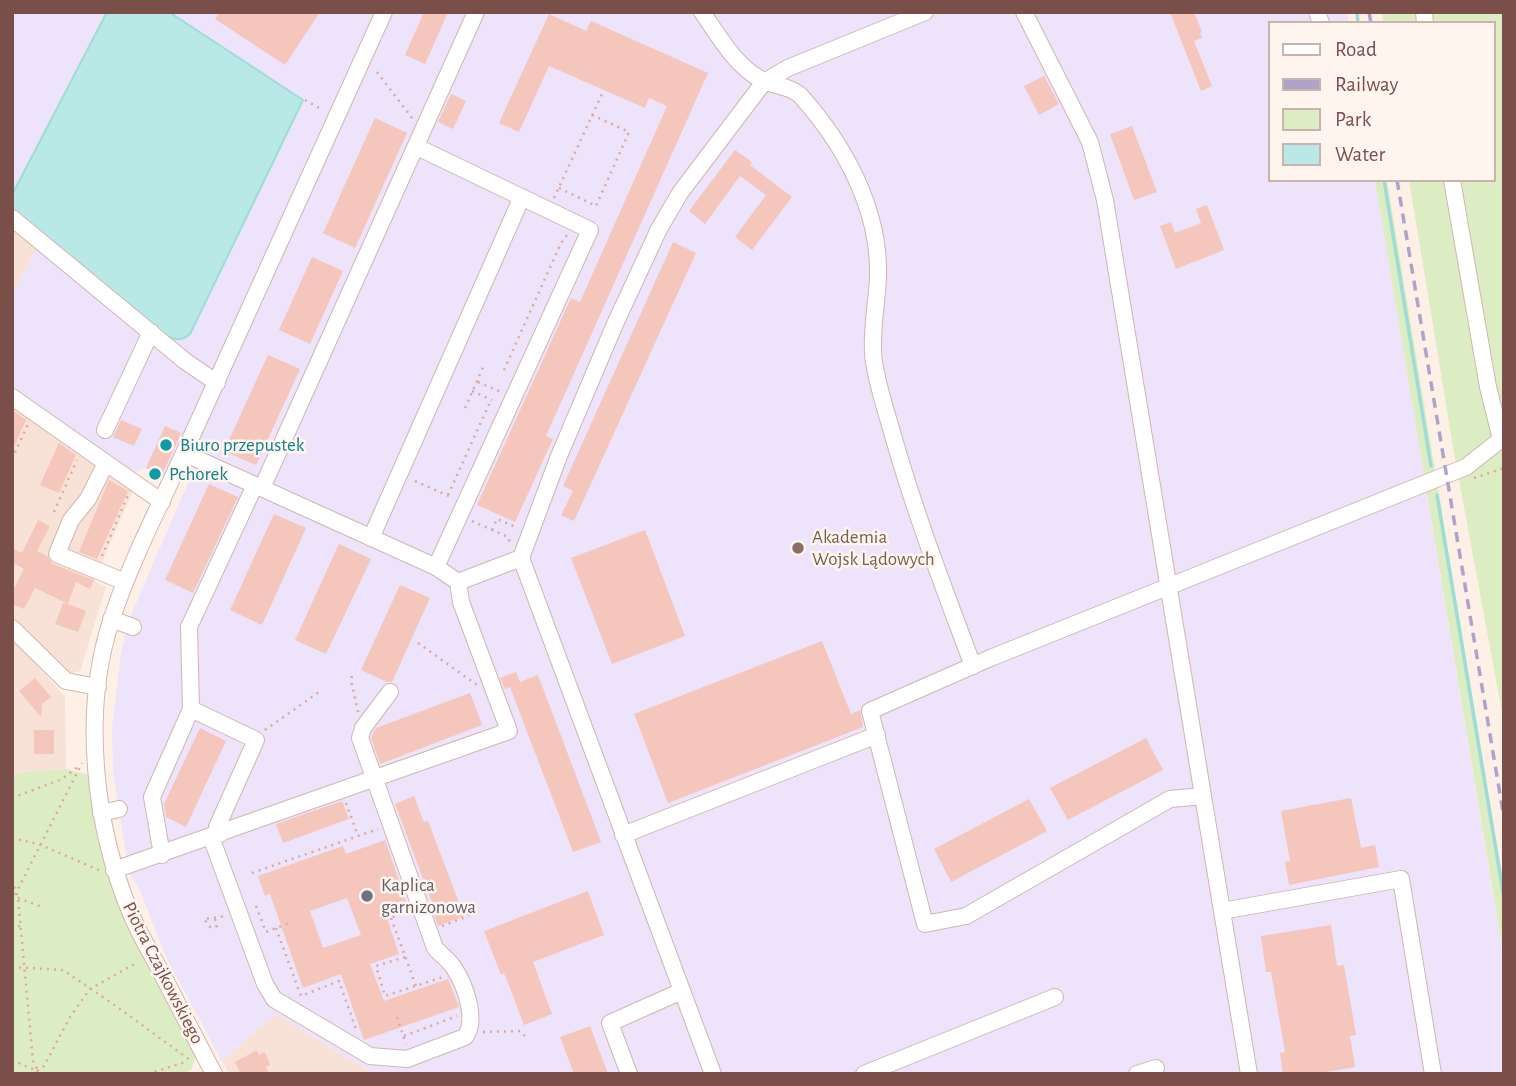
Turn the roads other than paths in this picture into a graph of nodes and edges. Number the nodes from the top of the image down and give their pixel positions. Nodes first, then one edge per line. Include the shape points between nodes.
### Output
1 (384, 12) edge
2 (476, 12) edge
3 (702, 12) edge
4 (925, 12) edge
5 (1024, 12) edge
6 (764, 82) junction
7 (417, 147) junction
8 (1452, 182) edge
9 (522, 198) junction
10 (12, 218) edge
11 (151, 332) junction
12 (216, 383) junction
13 (12, 397) edge
14 (105, 430) dead end
15 (1502, 438) edge
16 (184, 453) junction
17 (106, 463) junction
18 (259, 486) junction
19 (162, 502) junction
20 (371, 538) junction
21 (521, 558) junction
22 (436, 567) junction
23 (458, 582) junction
24 (125, 583) junction
25 (1169, 587) junction
26 (111, 620) junction
27 (132, 627) dead end
28 (12, 628) edge
29 (973, 666) junction
30 (98, 687) junction
31 (390, 692) dead end
32 (191, 709) junction
33 (877, 735) junction
34 (376, 779) junction
35 (1203, 796) junction
36 (120, 809) dead end
37 (101, 813) junction
38 (216, 835) junction
39 (623, 835) junction
40 (162, 855) junction
41 (109, 871) junction
42 (1223, 911) junction
43 (682, 991) junction
44 (1055, 997) dead end
45 (1156, 1068) dead end
46 (214, 1074) edge
47 (629, 1074) edge
48 (713, 1074) edge
49 (864, 1074) edge
50 (1137, 1074) edge
51 (1249, 1074) edge
52 (1433, 1074) edge

1 - 12 street, Piotra Czajkowskiego
2 - 7 street
3 - 6 street via 736,60
4 - 6 street
5 - 25 street via 1090,142 1105,200
6 - 21 street via 680,193 659,229 559,456
6 - 29 street via 793,90 814,111 848,162 867,205 878,275 873,360 911,495
7 - 9 street
7 - 18 street
8 - 15 street via 1488,387
9 - 20 street
9 - 22 street via 590,230
10 - 11 street
11 - 12 street
11 - 14 street
12 - 16 street, Piotra Czajkowskiego
13 - 17 street
15 - 25 street via 1466,467
16 - 18 street
16 - 19 street, Piotra Czajkowskiego
17 - 19 street
17 - 24 street via 71,520 57,554
18 - 20 street
18 - 32 street via 189,627
19 - 24 street, Piotra Czajkowskiego
20 - 22 street
21 - 23 street
21 - 39 street
22 - 23 street
23 - 34 street via 461,603 509,731
24 - 26 street, Piotra Czajkowskiego
25 - 29 street
25 - 35 street
26 - 27 street
26 - 30 street, Piotra Czajkowskiego
28 - 30 street via 66,681
29 - 33 street via 870,711
30 - 37 street, Piotra Czajkowskiego via 94,754
31 - 34 street via 360,738
32 - 38 street via 256,740
32 - 40 street via 152,797
33 - 35 street via 926,924 966,916 1170,799
33 - 39 street
34 - 38 street
34 - 38 street via 435,948 456,970 469,1006 470,1028 457,1042 407,1059 381,1059 274,999 239,912
35 - 42 street
36 - 37 street
37 - 41 street, Piotra Czajkowskiego
38 - 40 street
39 - 43 street
40 - 41 street
41 - 46 street, Piotra Czajkowskiego
42 - 51 street
42 - 52 street via 1401,879
43 - 47 street via 610,1023
43 - 48 street
44 - 49 street
45 - 50 street

